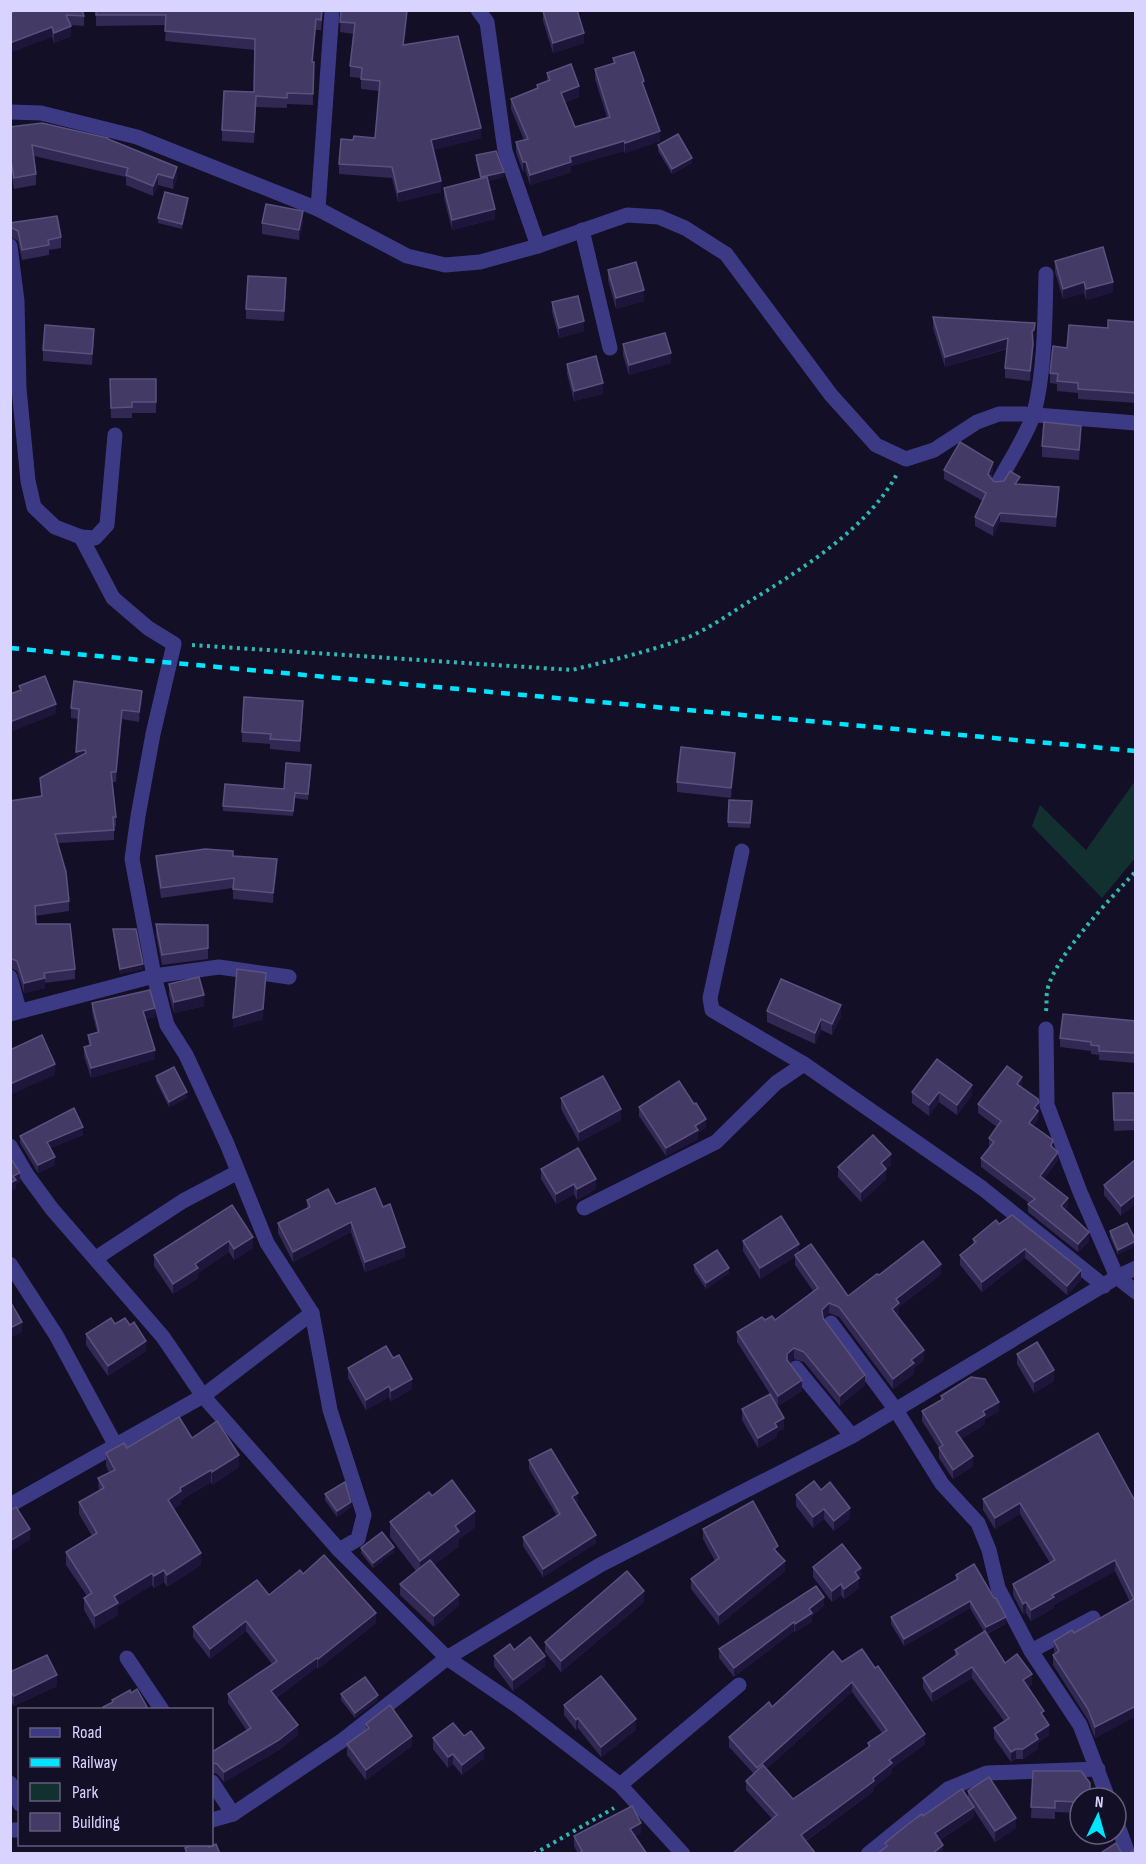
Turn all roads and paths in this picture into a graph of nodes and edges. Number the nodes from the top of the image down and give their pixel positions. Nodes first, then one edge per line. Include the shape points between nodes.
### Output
1 (332, 10) edge
2 (478, 10) edge
3 (10, 112) edge
4 (318, 208) junction
5 (582, 230) junction
6 (10, 246) edge
7 (538, 246) junction
8 (1046, 274) dead end
9 (14, 328) edge
10 (610, 348) dead end
11 (1034, 415) junction
12 (1136, 423) edge
13 (115, 435) dead end
14 (906, 459) junction
15 (998, 483) edge
16 (81, 537) junction
17 (174, 644) junction
18 (742, 851) dead end
19 (1136, 871) edge
20 (10, 976) edge
21 (154, 976) junction
22 (289, 977) dead end
23 (15, 1012) edge
24 (1046, 1029) joint
25 (804, 1064) junction
26 (10, 1146) edge
27 (238, 1172) junction
28 (584, 1208) dead end
29 (96, 1258) junction
30 (10, 1263) edge
31 (1136, 1268) edge
32 (1117, 1277) junction
33 (1104, 1286) junction
34 (1136, 1292) edge
35 (312, 1314) junction
36 (831, 1323) dead end
37 (796, 1368) edge
38 (203, 1396) junction
39 (896, 1410) junction
40 (852, 1436) junction
41 (117, 1446) junction
42 (10, 1505) edge
43 (339, 1550) junction
44 (1093, 1617) dead end
45 (1031, 1651) junction
46 (127, 1658) dead end
47 (447, 1658) junction
48 (739, 1685) dead end
49 (161, 1708) edge
50 (1098, 1769) junction
51 (10, 1783) edge
52 (213, 1784) edge
53 (620, 1785) junction
54 (1104, 1786) edge
55 (632, 1798) junction
56 (18, 1800) edge
57 (233, 1814) junction
58 (213, 1820) edge
59 (534, 1854) edge
60 (683, 1854) edge
61 (868, 1854) edge

1 - 4 street
2 - 7 street via 488,22 505,151
3 - 4 street via 41,113 136,137
4 - 7 street via 407,256 445,265 480,262
5 - 7 street
5 - 10 street
5 - 14 street via 627,216 659,217 726,254 831,395 876,445
6 - 9 street via 17,302
8 - 11 street
9 - 16 street via 33,507 55,527
11 - 12 street
11 - 14 street via 999,414 977,422 934,450
11 - 15 street
13 - 16 street via 107,525 95,538
14 - 17 path via 882,498 855,526 801,569 693,635 572,670
16 - 17 street via 113,598 129,614
17 - 21 street via 153,734 132,859
18 - 25 street via 710,998 712,1010
19 - 24 path via 1059,966 1047,990
20 - 23 street
21 - 22 street via 219,967
21 - 23 street
21 - 27 street via 167,1025 186,1055
24 - 32 street via 1047,1105
25 - 28 street via 776,1083 716,1142
25 - 33 street via 982,1188
26 - 29 street via 52,1209
27 - 29 street via 183,1201
27 - 35 street via 267,1243
29 - 38 street via 163,1337
30 - 41 street via 56,1335
31 - 32 street
32 - 33 street
32 - 34 street
33 - 39 street
35 - 38 street
35 - 43 street via 330,1410 364,1515 358,1539
36 - 39 street
37 - 40 street
38 - 41 street
38 - 43 street
39 - 40 street
39 - 45 street via 942,1484 978,1523 990,1550 998,1588
40 - 47 street via 600,1565
41 - 42 street
43 - 47 street
44 - 45 street
45 - 50 street via 1080,1725
46 - 49 street
47 - 53 street via 519,1707
47 - 57 street via 343,1740
48 - 53 street
50 - 54 street
50 - 61 street via 987,1773 948,1789
51 - 56 street
52 - 57 street
53 - 55 street
55 - 59 path
55 - 60 street
57 - 58 street

